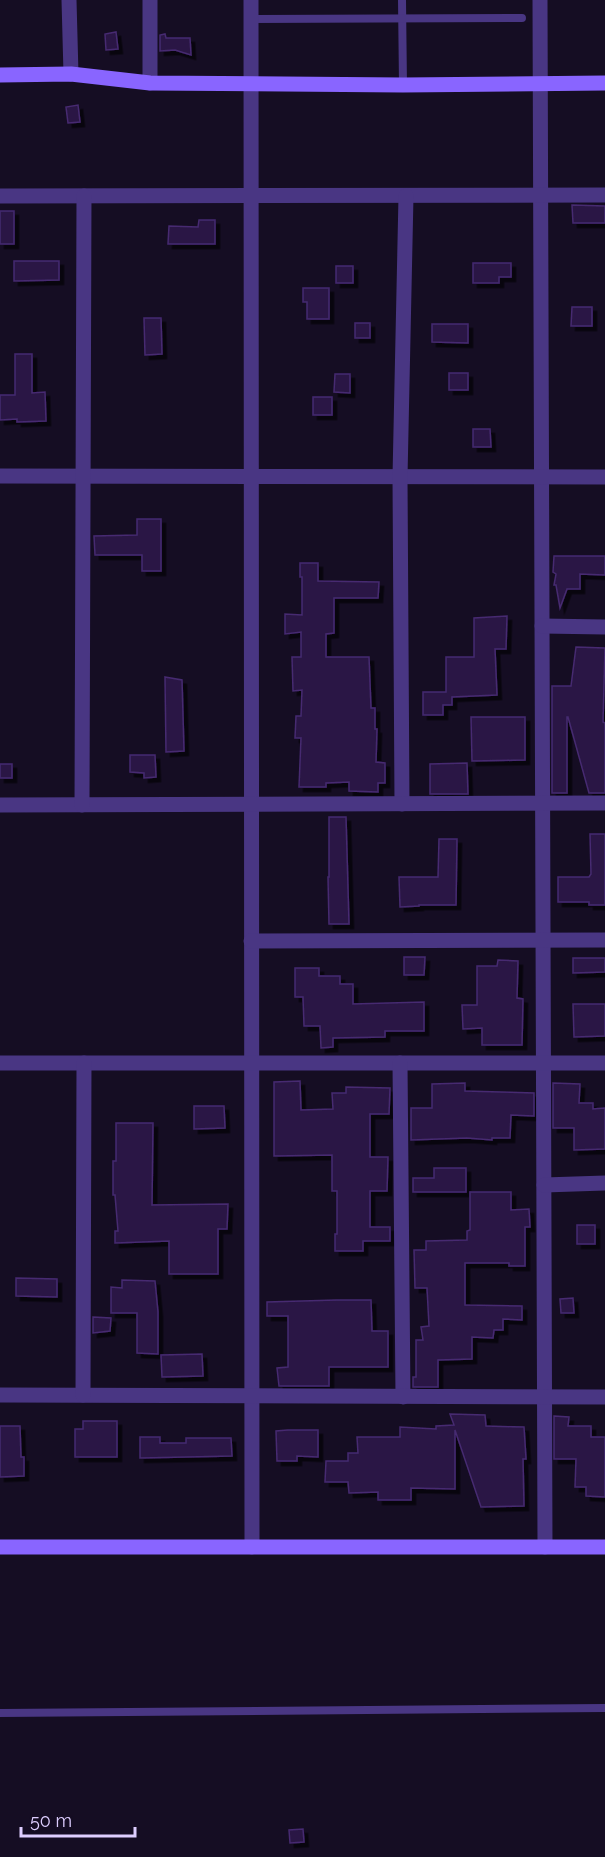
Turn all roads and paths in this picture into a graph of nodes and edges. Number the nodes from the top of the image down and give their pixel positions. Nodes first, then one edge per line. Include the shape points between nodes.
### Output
1 (69, 0) edge
2 (150, 0) edge
3 (250, 0) edge
4 (402, 0) edge
5 (540, 0) edge
6 (402, 18) junction
7 (522, 18) dead end
8 (250, 19) junction
9 (71, 74) junction
10 (0, 75) edge
11 (150, 82) junction
12 (250, 83) junction
13 (605, 83) edge
14 (540, 84) junction
15 (403, 85) junction
16 (541, 195) junction
17 (605, 195) edge
18 (0, 196) edge
19 (84, 196) junction
20 (251, 196) junction
21 (406, 196) junction
22 (0, 476) edge
23 (83, 476) junction
24 (251, 476) junction
25 (400, 477) junction
26 (542, 477) junction
27 (605, 477) edge
28 (542, 626) junction
29 (605, 627) edge
30 (605, 803) edge
31 (251, 804) junction
32 (402, 804) junction
33 (543, 804) junction
34 (0, 805) edge
35 (82, 805) junction
36 (543, 940) junction
37 (605, 940) edge
38 (251, 941) junction
39 (0, 1063) edge
40 (84, 1063) junction
41 (251, 1063) junction
42 (400, 1063) junction
43 (544, 1063) junction
44 (605, 1063) edge
45 (605, 1183) edge
46 (544, 1185) junction
47 (0, 1395) edge
48 (83, 1395) junction
49 (252, 1396) junction
50 (403, 1397) junction
51 (545, 1397) junction
52 (605, 1397) edge
53 (0, 1547) edge
54 (252, 1547) junction
55 (545, 1547) junction
56 (605, 1547) edge
57 (605, 1708) edge
58 (0, 1713) edge

1 - 9 street
2 - 11 street
3 - 8 street
4 - 6 lane
5 - 14 street
6 - 7 lane
6 - 8 lane
6 - 15 lane
8 - 12 street
9 - 10 street
9 - 11 street
11 - 12 street
12 - 15 street
12 - 20 street
13 - 14 street
14 - 15 street
14 - 16 street
16 - 17 street
16 - 21 street
16 - 26 street
18 - 19 street
19 - 20 street
19 - 23 street
20 - 21 street
20 - 24 street
21 - 25 street
22 - 23 street
23 - 24 street
23 - 35 street
24 - 25 street
24 - 31 street
25 - 26 street
25 - 32 street
26 - 27 street
26 - 28 street
28 - 29 street
28 - 33 street
30 - 33 street
31 - 32 street
31 - 35 street
31 - 38 street
32 - 33 street
33 - 36 street
34 - 35 street
36 - 37 street
36 - 38 street
36 - 43 street
38 - 41 street
39 - 40 street
40 - 41 street
40 - 48 street
41 - 42 street
41 - 49 street
42 - 43 street
42 - 50 street
43 - 44 street
43 - 46 street
45 - 46 street
46 - 51 street
47 - 48 street
48 - 49 street
49 - 50 street
49 - 54 street
50 - 51 street
51 - 52 street
51 - 55 street
53 - 54 street
54 - 55 street
55 - 56 street
57 - 58 lane

